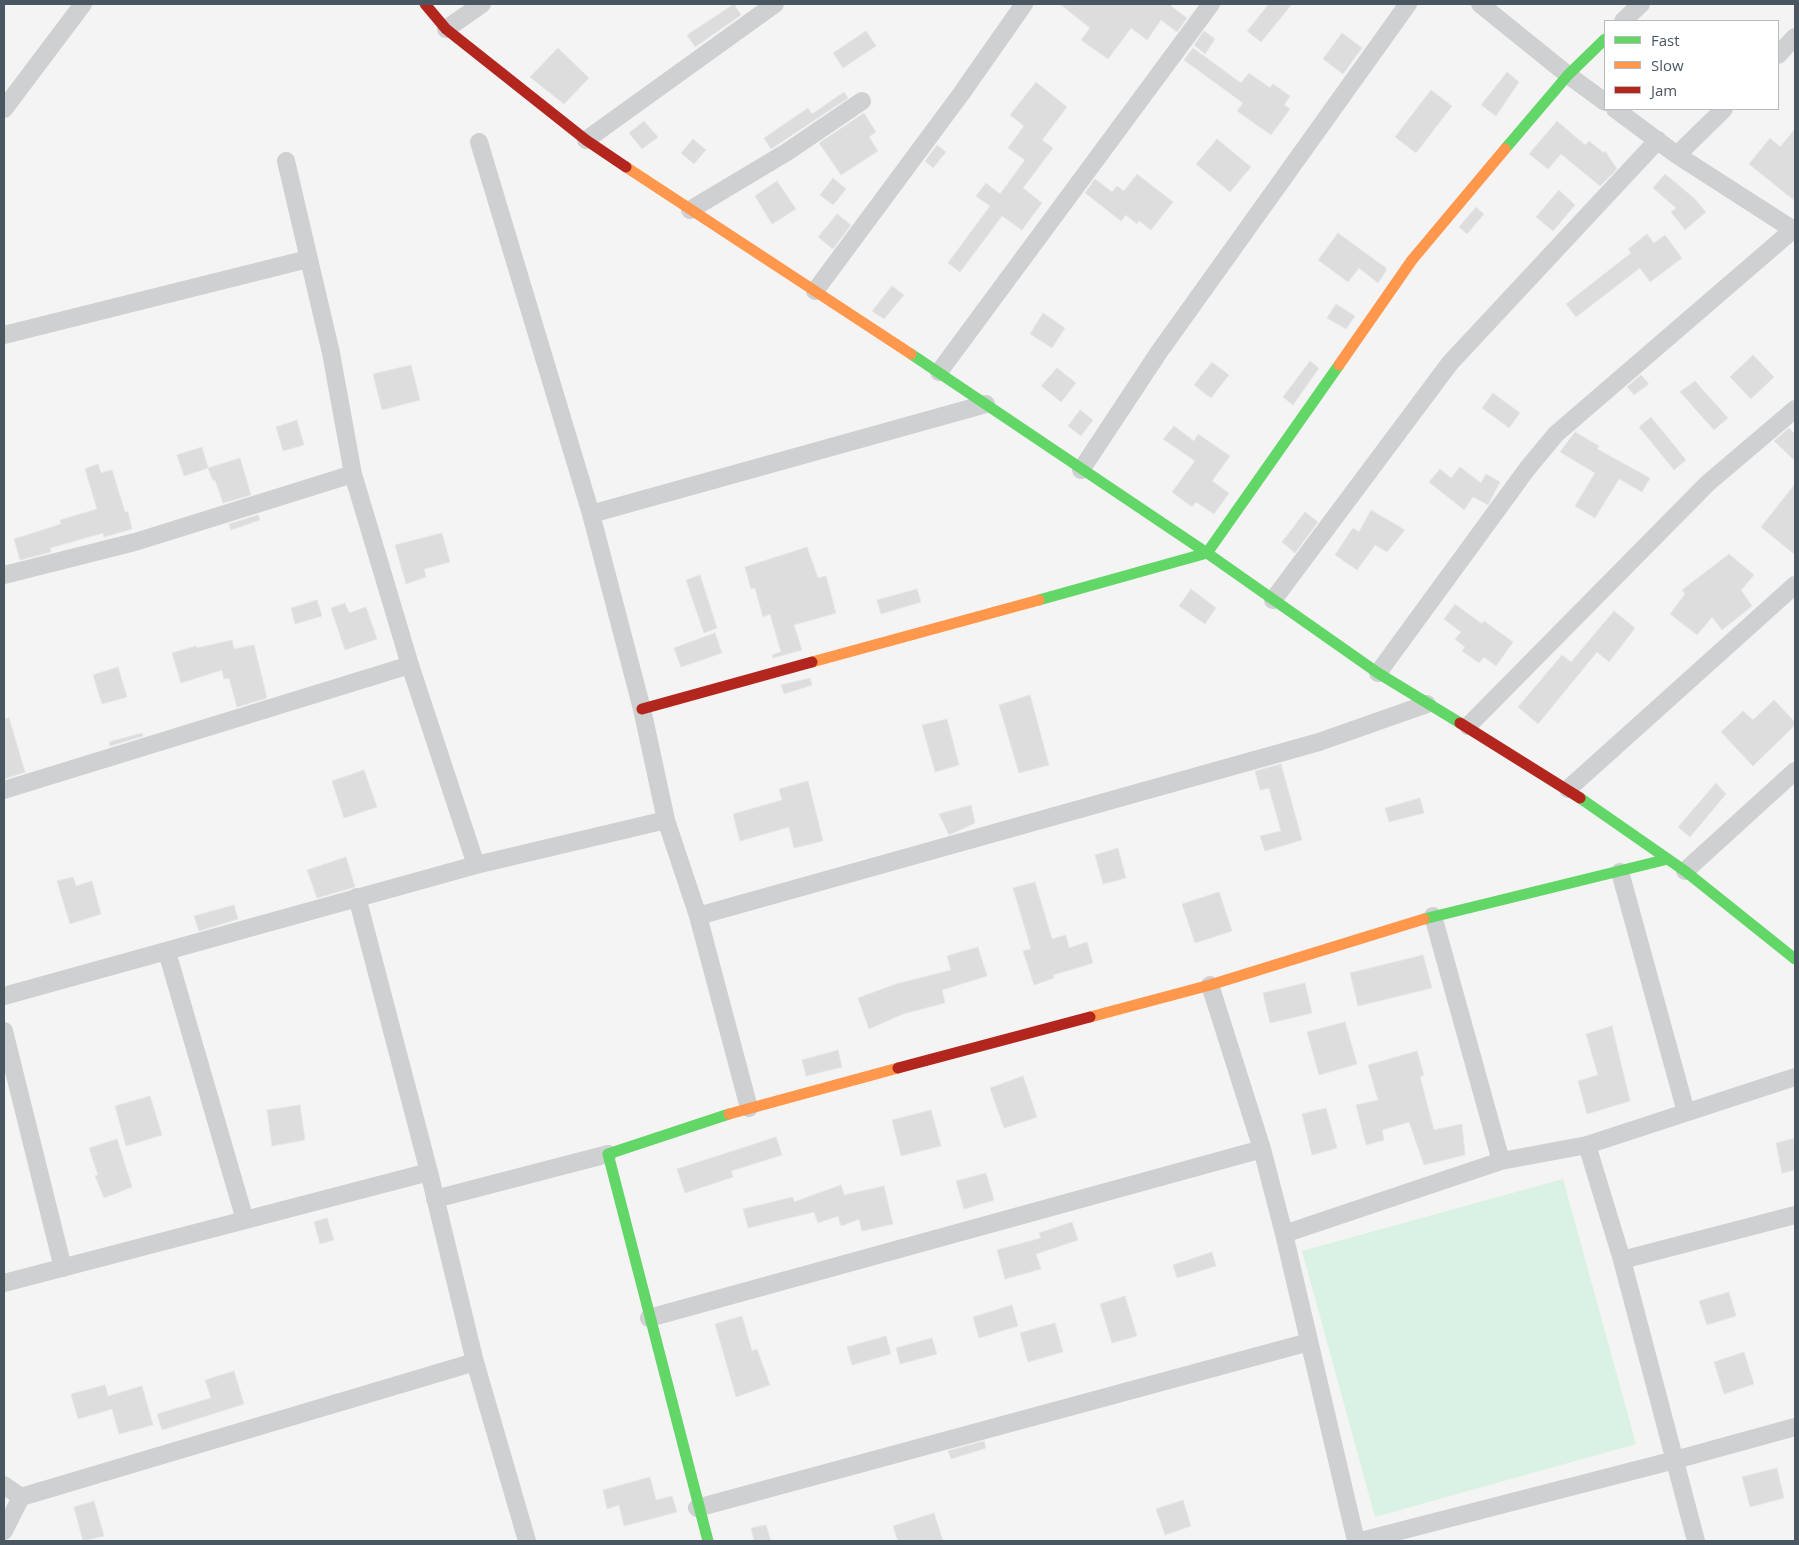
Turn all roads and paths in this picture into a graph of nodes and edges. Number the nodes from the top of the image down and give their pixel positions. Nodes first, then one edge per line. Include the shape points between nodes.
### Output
1 (83, 4) edge
2 (425, 4) edge
3 (482, 4) edge
4 (775, 4) edge
5 (1024, 4) edge
6 (1211, 4) edge
7 (1408, 4) edge
8 (1480, 4) edge
9 (1641, 4) edge
10 (1625, 20) edge
11 (446, 29) junction
12 (1795, 37) edge
13 (1604, 40) edge
14 (1779, 54) edge
15 (1568, 75) junction
16 (862, 101) dead end
17 (1604, 101) edge
18 (4, 109) edge
19 (1616, 110) edge
20 (1723, 110) edge
21 (586, 140) junction
22 (1658, 140) junction
23 (479, 142) dead end
24 (1677, 155) junction
25 (286, 161) dead end
26 (690, 210) junction
27 (1795, 230) edge
28 (308, 258) junction
29 (814, 290) junction
30 (4, 334) edge
31 (939, 372) junction
32 (986, 404) junction
33 (1795, 409) edge
34 (1081, 470) junction
35 (353, 474) junction
36 (591, 514) junction
37 (1207, 553) junction
38 (4, 575) edge
39 (1795, 585) edge
40 (1273, 600) junction
41 (410, 665) junction
42 (1378, 674) junction
43 (1427, 704) junction
44 (642, 709) junction
45 (1468, 726) junction
46 (1795, 771) edge
47 (1568, 789) junction
48 (4, 790) edge
49 (666, 820) junction
50 (1668, 859) junction
51 (476, 865) junction
52 (1685, 871) junction
53 (1620, 872) junction
54 (357, 898) junction
55 (698, 916) junction
56 (1433, 916) junction
57 (167, 952) junction
58 (1795, 958) edge
59 (1210, 985) junction
60 (4, 996) edge
61 (4, 1031) edge
62 (1795, 1076) edge
63 (749, 1108) junction
64 (1686, 1112) junction
65 (1588, 1145) junction
66 (1262, 1149) junction
67 (608, 1154) junction
68 (1501, 1161) junction
69 (429, 1172) junction
70 (435, 1200) junction
71 (1795, 1215) edge
72 (245, 1220) junction
73 (1284, 1234) junction
74 (1622, 1260) junction
75 (63, 1268) junction
76 (4, 1283) edge
77 (649, 1318) junction
78 (1309, 1342) junction
79 (475, 1362) junction
80 (1795, 1427) edge
81 (1676, 1460) junction
82 (4, 1485) edge
83 (21, 1497) junction
84 (698, 1508) junction
85 (4, 1531) edge
86 (527, 1541) edge
87 (708, 1541) edge
88 (1356, 1541) edge
89 (1361, 1541) edge
90 (1696, 1541) edge

1 - 18 street
2 - 11 street
3 - 11 street
4 - 21 street
5 - 29 street
6 - 31 street
7 - 34 street via 1158,352
8 - 15 street
9 - 10 street
11 - 21 street
12 - 14 street
13 - 15 street
15 - 17 street
15 - 37 street via 1412,260
16 - 26 street via 787,152
19 - 22 street
20 - 24 street
21 - 26 street
22 - 24 street
22 - 40 street via 1450,363
23 - 36 street
24 - 27 street
25 - 28 street
26 - 29 street
27 - 42 street via 1556,434
28 - 30 street
28 - 35 street via 331,353
29 - 31 street
31 - 32 street
32 - 34 street
32 - 36 street
33 - 45 street via 1708,483
34 - 37 street
35 - 38 street via 135,542
35 - 41 street
36 - 44 street
37 - 40 street
37 - 44 street
39 - 47 street
40 - 42 street
41 - 48 street
41 - 51 street
42 - 43 street
43 - 45 street
43 - 55 street via 1320,742
44 - 49 street
45 - 47 street
46 - 52 street
47 - 50 street
49 - 51 street
49 - 55 street
50 - 52 street
50 - 53 street
51 - 54 street
52 - 58 street
53 - 56 street
53 - 64 street
54 - 57 street
54 - 69 street
55 - 63 street
56 - 59 street
56 - 68 street
57 - 60 street
57 - 72 street
59 - 63 street
59 - 66 street
61 - 75 street
62 - 64 street
63 - 67 street
64 - 65 street
65 - 68 street
65 - 74 street
66 - 73 street
66 - 77 street
67 - 70 street
67 - 77 street
68 - 73 street
69 - 70 street
69 - 72 street
70 - 79 street
71 - 74 street
72 - 75 street
73 - 78 street
74 - 81 street
75 - 76 street
77 - 84 street
78 - 84 street
78 - 88 street
79 - 83 street
79 - 86 street
80 - 81 street
81 - 89 street
81 - 90 street
82 - 83 street
83 - 85 street
84 - 87 street

